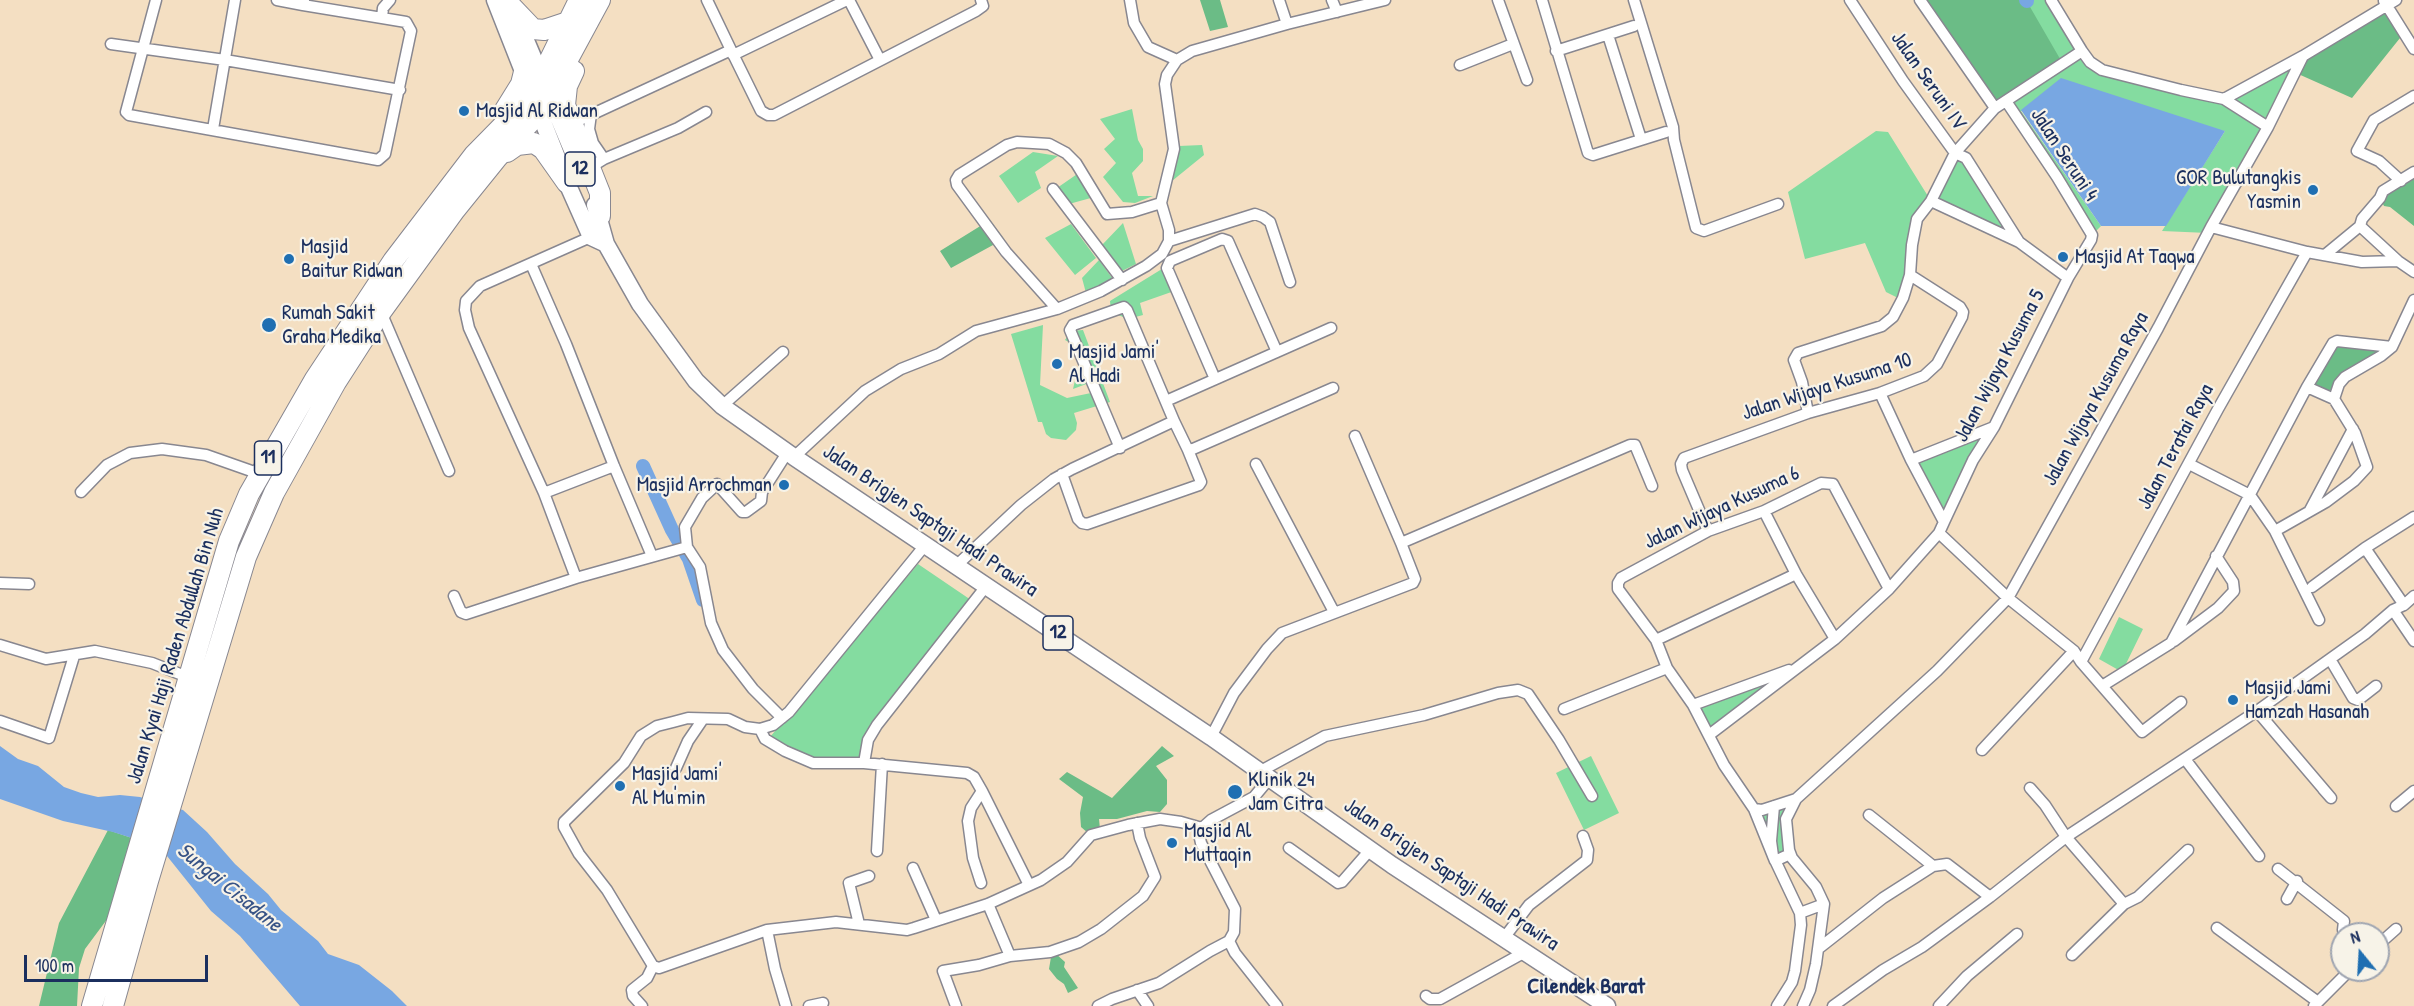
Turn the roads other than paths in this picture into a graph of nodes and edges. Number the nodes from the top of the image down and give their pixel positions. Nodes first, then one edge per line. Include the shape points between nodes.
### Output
1 (156, 0) edge
2 (235, 0) edge
3 (277, 0) edge
4 (579, 0) edge
5 (600, 0) edge
6 (606, 0) edge
7 (707, 0) edge
8 (848, 0) edge
9 (981, 0) edge
10 (1130, 0) edge
11 (1279, 0) edge
12 (1332, 0) edge
13 (1385, 0) edge
14 (1498, 0) edge
15 (1542, 0) edge
16 (1634, 0) edge
17 (1920, 0) edge
18 (2051, 0) edge
19 (304, 2) edge
20 (505, 2) edge
21 (1854, 2) edge
22 (2389, 2) edge
23 (385, 7) edge
24 (1336, 12) junction
25 (568, 21) junction
26 (1287, 24) junction
27 (1634, 26) dead end
28 (1608, 35) junction
29 (111, 44) dead end
30 (1513, 44) junction
31 (2414, 49) edge
32 (143, 50) junction
33 (1556, 51) junction
34 (2082, 51) junction
35 (732, 52) junction
36 (2303, 56) junction
37 (225, 60) junction
38 (880, 60) junction
39 (1177, 60) junction
40 (1460, 65) dead end
41 (1527, 80) dead end
42 (400, 90) junction
43 (537, 91) junction
44 (2414, 96) edge
45 (2224, 99) junction
46 (2006, 101) junction
47 (1995, 108) junction
48 (706, 112) dead end
49 (591, 114) junction
50 (568, 126) junction
51 (2268, 127) junction
52 (213, 129) junction
53 (1666, 132) dead end
54 (1641, 139) junction
55 (1955, 153) junction
56 (497, 158) junction
57 (598, 164) junction
58 (2414, 172) edge
59 (2401, 181) junction
60 (567, 183) junction
61 (1053, 189) dead end
62 (1931, 201) junction
63 (1161, 203) junction
64 (1778, 204) dead end
65 (2211, 226) junction
66 (2360, 226) junction
67 (2089, 230) joint
68 (600, 232) junction
69 (1169, 241) junction
70 (2019, 242) junction
71 (2307, 252) junction
72 (2326, 254) junction
73 (2398, 261) junction
74 (531, 264) junction
75 (2414, 272) edge
76 (1910, 275) junction
77 (2068, 278) junction
78 (1122, 280) junction
79 (1290, 282) dead end
80 (2414, 300) edge
81 (1057, 309) junction
82 (381, 312) junction
83 (1331, 328) dead end
84 (2392, 346) junction
85 (783, 352) dead end
86 (1276, 352) junction
87 (1215, 380) junction
88 (2307, 387) junction
89 (1333, 388) dead end
90 (1880, 393) junction
91 (2334, 399) junction
92 (1166, 401) junction
93 (722, 406) junction
94 (1808, 413) junction
95 (1174, 421) junction
96 (1994, 427) junction
97 (2353, 429) junction
98 (1355, 436) dead end
99 (1120, 448) junction
100 (1188, 450) junction
101 (791, 455) junction
102 (1911, 460) junction
103 (1256, 464) dead end
104 (2189, 464) junction
105 (614, 466) junction
106 (449, 471) dead end
107 (260, 474) junction
108 (1062, 474) junction
109 (1652, 486) dead end
110 (81, 492) dead end
111 (544, 494) junction
112 (2250, 495) junction
113 (2310, 510) junction
114 (1764, 511) junction
115 (2414, 517) edge
116 (1944, 522) junction
117 (1708, 531) junction
118 (2275, 531) junction
119 (1939, 533) junction
120 (1401, 543) junction
121 (926, 544) junction
122 (684, 548) junction
123 (2365, 548) junction
124 (652, 556) junction
125 (2216, 556) junction
126 (957, 565) junction
127 (1796, 574) junction
128 (576, 578) junction
129 (0, 583) edge
130 (29, 584) dead end
131 (987, 585) junction
132 (2312, 588) dead end
133 (1889, 589) junction
134 (454, 596) dead end
135 (2414, 596) edge
136 (2008, 598) junction
137 (2404, 604) junction
138 (2393, 610) junction
139 (1334, 612) junction
140 (2319, 620) dead end
141 (1835, 639) junction
142 (1656, 640) junction
143 (2414, 640) edge
144 (2171, 643) junction
145 (0, 645) edge
146 (2074, 651) junction
147 (74, 656) junction
148 (2330, 659) junction
149 (2080, 662) junction
150 (1801, 666) junction
151 (1667, 668) junction
152 (190, 678) junction
153 (2102, 686) junction
154 (2376, 687) dead end
155 (2181, 702) dead end
156 (1693, 705) junction
157 (1564, 709) dead end
158 (2257, 711) junction
159 (782, 718) junction
160 (703, 719) junction
161 (0, 721) edge
162 (760, 729) junction
163 (1709, 735) junction
164 (1211, 737) junction
165 (1982, 750) dead end
166 (2185, 759) junction
167 (864, 763) junction
168 (882, 764) junction
169 (675, 768) dead end
170 (1264, 775) junction
171 (2030, 788) dead end
172 (982, 791) junction
173 (2414, 791) edge
174 (1592, 796) dead end
175 (2331, 798) dead end
176 (1796, 799) junction
177 (1774, 806) junction
178 (2396, 806) dead end
179 (1754, 809) junction
180 (1869, 814) dead end
181 (1137, 823) junction
182 (1202, 828) junction
183 (1583, 836) dead end
184 (2066, 837) junction
185 (1289, 848) dead end
186 (1370, 850) junction
187 (2188, 850) dead end
188 (877, 851) dead end
189 (1790, 854) junction
190 (2259, 856) dead end
191 (1775, 861) junction
192 (1933, 866) junction
193 (913, 868) dead end
194 (2278, 869) dead end
195 (869, 876) dead end
196 (2296, 881) junction
197 (981, 883) dead end
198 (1029, 885) junction
199 (1990, 897) junction
200 (2287, 898) dead end
201 (988, 904) junction
202 (1824, 904) junction
203 (2124, 904) junction
204 (1800, 913) junction
205 (936, 920) junction
206 (2344, 922) edge
207 (859, 924) junction
208 (2217, 928) dead end
209 (2396, 929) dead end
210 (767, 930) junction
211 (2018, 934) dead end
212 (2390, 934) edge
213 (1504, 938) junction
214 (1229, 941) junction
215 (1818, 950) junction
216 (1525, 952) junction
217 (1010, 956) junction
218 (2073, 956) dead end
219 (653, 966) junction
220 (2338, 982) edge
221 (1137, 990) junction
222 (1426, 996) dead end
223 (824, 1003) dead end
224 (2316, 1004) edge
225 (92, 1006) edge
226 (113, 1006) edge
227 (642, 1006) edge
228 (786, 1006) edge
229 (809, 1006) edge
230 (956, 1006) edge
231 (1098, 1006) edge
232 (1148, 1006) edge
233 (1276, 1006) edge
234 (1607, 1006) edge
235 (1777, 1006) edge
236 (1803, 1006) edge
237 (1833, 1006) edge
238 (1939, 1006) edge

1 - 32 street
2 - 37 street
3 - 19 street
4 - 25 highway, Jalan Kyai Haji Raden Abdullah Bin Nuh / 11
5 - 43 highway, Jalan Kyai Haji Raden Abdullah Bin Nuh / 11
6 - 50 highway via 567,86
7 - 35 street
8 - 35 street
8 - 38 street
9 - 38 street via 983,6 976,11
10 - 39 street via 1134,23 1148,47
11 - 26 street
12 - 24 street
13 - 24 street
14 - 30 street
15 - 33 street
16 - 64 street via 1673,127 1696,228 1704,231
17 - 47 street
18 - 34 street
19 - 23 street
20 - 25 highway, 12 via 533,29 544,30
20 - 43 main road, 12
21 - 55 street, Jalan Seruni IV
22 - 31 street
22 - 36 street
23 - 42 street via 410,25
24 - 26 street
25 - 43 highway, Jalan Kyai Haji Raden Abdullah Bin Nuh / 11
26 - 39 street via 1192,51
27 - 28 street
28 - 33 street
28 - 54 street
29 - 32 street
30 - 40 street
30 - 41 street
32 - 37 street
32 - 52 street via 127,114
33 - 54 street via 1588,153 1593,155
34 - 45 street via 2102,70
34 - 46 street
35 - 38 street via 761,111 768,115
35 - 49 street
36 - 45 street
36 - 51 street, Jalan Wijaya Kusuma Raya
37 - 42 street
37 - 52 street
39 - 63 street via 1165,84 1174,149
42 - 52 street via 385,154 378,160
43 - 50 main road, 12
43 - 56 highway, Jalan Kyai Haji Raden Abdullah Bin Nuh / 11
43 - 60 main road, 12
43 - 107 highway, Jalan Kyai Haji Raden Abdullah Bin Nuh / 11 via 521,84 474,155 393,261 315,379
44 - 59 street via 2374,120 2358,151 2379,161
45 - 51 street
46 - 47 street
46 - 67 street, Jalan Seruni 4
47 - 55 street
48 - 57 street
49 - 50 street
49 - 57 street via 589,129
50 - 57 highway
50 - 68 main road, 12
51 - 65 street, Jalan Wijaya Kusuma Raya
53 - 54 street
55 - 62 street
55 - 70 street, Jalan Seruni IV via 1966,158
56 - 60 highway, 12 via 516,145 534,143 543,149
56 - 82 highway, Jalan Kyai Haji Raden Abdullah Bin Nuh / 11
57 - 68 highway
58 - 59 street
59 - 66 street via 2383,191
60 - 68 main road, 12
61 - 78 street
62 - 70 street
62 - 76 street via 1917,219
63 - 69 street
63 - 81 street via 1132,212 1107,214 1076,163 1049,144 1007,145 959,175 957,185 1006,252
65 - 71 street
65 - 136 street, Jalan Wijaya Kusuma Raya
66 - 72 street
66 - 73 street
67 - 77 street, Jalan Wijaya Kusuma 5 via 2091,240
68 - 74 street
68 - 93 main road, Jalan Brigjen Saptaji Hadi Prawira / 12 via 640,303 696,381
69 - 78 street via 1162,254
69 - 79 street via 1255,214 1263,216 1270,222
70 - 77 street
71 - 72 street
71 - 104 street, Jalan Teratai Raya
72 - 73 street via 2362,262
73 - 75 street
74 - 105 street
74 - 111 street via 480,286 466,301 465,310 469,328
76 - 90 street, Jalan Wijaya Kusuma 10 via 1960,307 1962,317 1929,372
76 - 94 street via 1893,317 1882,326 1795,357
77 - 96 street, Jalan Wijaya Kusuma 5
78 - 81 street
80 - 84 street
81 - 101 street via 976,331 939,354 901,369 865,391
82 - 106 street
82 - 226 highway, Jalan Kyai Haji Raden Abdullah Bin Nuh / 11 via 336,382 274,493 246,557
83 - 86 street
84 - 88 street via 2337,340
84 - 91 street via 2345,377
85 - 93 street
86 - 87 street
86 - 87 street via 1228,241 1222,239 1170,261 1167,268
87 - 92 street
88 - 91 street
88 - 112 street
89 - 100 street
90 - 94 street, Jalan Wijaya Kusuma 10
90 - 102 street
91 - 97 street
92 - 95 street
92 - 99 street via 1124,307 1071,327
93 - 101 main road, Jalan Brigjen Saptaji Hadi Prawira / 12
94 - 117 street, Jalan Wijaya Kusuma 10 via 1684,458 1682,470
95 - 99 street
95 - 100 street
96 - 102 street
96 - 116 street, Jalan Wijaya Kusuma 5 via 1973,460
97 - 113 street
97 - 113 street via 2367,467 2333,497
98 - 120 street
99 - 108 street
100 - 108 street via 1199,485 1087,524 1078,519
101 - 121 main road, Jalan Brigjen Saptaji Hadi Prawira / 12
101 - 122 street via 762,492 761,501 744,513 720,486 714,486 685,527
102 - 116 street
103 - 139 street
104 - 112 street
104 - 149 street, Jalan Teratai Raya
105 - 111 street
105 - 124 street
107 - 110 street via 206,455 162,449 130,453 107,465
107 - 152 highway, Jalan Kyai Haji Raden Abdullah Bin Nuh / 11 via 229,541
108 - 126 street via 1021,505
109 - 120 street via 1635,445 1630,445
111 - 128 street
112 - 118 street
112 - 125 street
113 - 118 street
114 - 117 street, Jalan Wijaya Kusuma 6
114 - 127 street
114 - 133 street, Jalan Wijaya Kusuma 6 via 1821,483 1833,484
115 - 123 street
116 - 119 street, Jalan Wijaya Kusuma 5
117 - 142 street, Jalan Wijaya Kusuma 6 via 1618,583 1618,589
118 - 140 street
119 - 133 street, Jalan Wijaya Kusuma 5
119 - 136 street
120 - 139 street via 1415,579 1413,583
121 - 126 main road, Jalan Brigjen Saptaji Hadi Prawira / 12
121 - 159 street
122 - 124 street
122 - 159 street via 700,567 711,623 723,650
123 - 132 street
123 - 137 street
124 - 128 street
125 - 144 street
125 - 144 street via 2233,582 2234,591
126 - 131 main road, Jalan Brigjen Saptaji Hadi Prawira / 12
127 - 141 street
127 - 142 street
128 - 134 street via 463,614
129 - 130 street
131 - 164 main road, Jalan Brigjen Saptaji Hadi Prawira / 12
131 - 167 street via 877,725 868,740
133 - 141 street, Jalan Wijaya Kusuma 5
135 - 137 street
136 - 146 street
136 - 176 street, Jalan Wijaya Kusuma Raya via 1936,671
137 - 138 street
138 - 143 street
138 - 148 street
139 - 164 street via 1289,629 1275,640 1234,693
141 - 150 street, Jalan Wijaya Kusuma 5
142 - 151 street, Jalan Wijaya Kusuma 6
144 - 153 street
145 - 147 street via 46,659
146 - 149 street
146 - 165 street
147 - 152 street via 95,651 152,663
147 - 161 street via 49,738
148 - 154 street via 2353,698 2358,700
148 - 158 street
149 - 153 street
150 - 156 street
150 - 163 street, Jalan Wijaya Kusuma 5
151 - 156 street, Jalan Wijaya Kusuma 6
151 - 157 street
152 - 225 highway, Jalan Kyai Haji Raden Abdullah Bin Nuh / 11
153 - 155 street via 2142,732
156 - 163 street, Jalan Wijaya Kusuma 6
158 - 166 street
158 - 175 street
159 - 162 street
160 - 162 street via 728,719
160 - 169 street
160 - 219 street via 688,718 657,726 641,736 624,763 564,822 579,854 607,890
162 - 167 street via 765,738 785,751 813,763
163 - 179 street, Jalan Wijaya Kusuma 6
164 - 170 main road, Jalan Brigjen Saptaji Hadi Prawira / 12
166 - 184 street
166 - 190 street
167 - 168 street
168 - 172 street via 968,772
168 - 188 street
170 - 174 street via 1325,736 1518,690 1528,694
170 - 182 street via 1254,797
170 - 186 main road, Jalan Brigjen Saptaji Hadi Prawira / 12
171 - 184 street
172 - 197 street via 968,821
172 - 198 street
173 - 178 street
176 - 177 street, Jalan Wijaya Kusuma Raya
176 - 189 street, Jalan Wijaya Kusuma Raya via 1786,819
177 - 179 street, Jalan Wijaya Kusuma Raya
177 - 191 street via 1771,841
179 - 191 street, Jalan Wijaya Kusuma 6
180 - 192 street
181 - 182 street via 1160,819
181 - 198 street via 1091,835 1067,862
181 - 217 street via 1155,877 1143,896 1079,942 1050,952
182 - 214 street via 1201,843 1235,909 1234,932
183 - 213 street via 1587,860 1529,905
184 - 199 street
184 - 203 street
185 - 186 street via 1338,883
186 - 213 main road, Jalan Brigjen Saptaji Hadi Prawira / 12
187 - 203 street via 2138,897
189 - 191 street
189 - 202 street via 1816,886
191 - 204 street
192 - 199 street via 1947,864
192 - 215 street via 1883,898
193 - 205 street
194 - 196 street
195 - 207 street via 849,883
196 - 200 street
196 - 206 street
198 - 201 street
199 - 237 street
201 - 205 street
201 - 217 street
202 - 204 street
202 - 215 street
203 - 218 street
204 - 235 street via 1800,948 1795,971
205 - 207 street via 907,930
207 - 210 street via 836,922
208 - 224 street
209 - 212 street
210 - 219 street via 658,968
210 - 228 street
211 - 238 street via 1967,976
213 - 216 main road, Jalan Brigjen Saptaji Hadi Prawira / 12
214 - 221 street via 1159,983
214 - 233 street
215 - 236 street
216 - 222 street via 1440,999
216 - 234 main road, Jalan Brigjen Saptaji Hadi Prawira / 12
217 - 230 street via 943,971
219 - 227 street via 647,978 632,990
220 - 224 street
221 - 231 street
221 - 232 street
223 - 229 street

